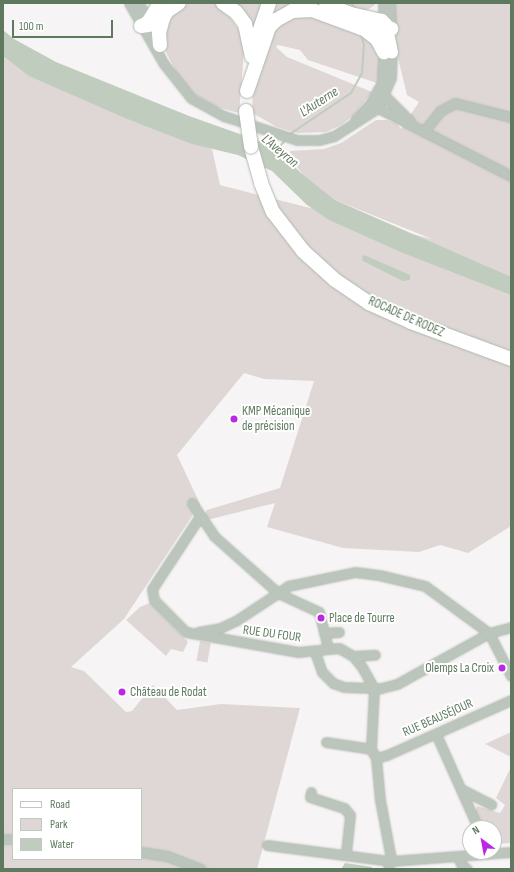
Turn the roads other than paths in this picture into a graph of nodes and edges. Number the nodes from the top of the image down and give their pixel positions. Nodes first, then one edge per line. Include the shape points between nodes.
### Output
1 (129, 3) edge
2 (139, 3) edge
3 (157, 3) edge
4 (179, 3) edge
5 (223, 3) edge
6 (269, 3) edge
7 (325, 3) edge
8 (383, 3) edge
9 (390, 3) edge
10 (163, 18) junction
11 (147, 24) junction
12 (361, 28) junction
13 (386, 28) junction
14 (160, 45) junction
15 (388, 52) junction
16 (252, 56) junction
17 (174, 80) junction
18 (247, 91) junction
19 (382, 93) junction
20 (378, 108) junction
21 (511, 117) edge
22 (414, 125) junction
23 (347, 128) junction
24 (424, 131) junction
25 (511, 176) edge
26 (284, 224) junction
27 (511, 351) edge
28 (511, 359) edge
29 (192, 503) dead end
30 (200, 516) junction
31 (278, 593) junction
32 (511, 627) edge
33 (340, 632) dead end
34 (197, 633) junction
35 (324, 633) junction
36 (489, 633) junction
37 (328, 647) junction
38 (315, 652) junction
39 (375, 654) dead end
40 (353, 656) junction
41 (511, 676) edge
42 (374, 689) junction
43 (511, 700) edge
44 (436, 734) junction
45 (326, 742) dead end
46 (370, 749) junction
47 (376, 758) junction
48 (461, 789) junction
49 (311, 792) dead end
50 (491, 804) dead end
51 (475, 820) edge
52 (268, 845) dead end
53 (142, 852) edge
54 (346, 854) junction
55 (462, 856) edge
56 (458, 857) junction
57 (390, 865) edge
58 (201, 869) edge
59 (467, 869) edge

1 - 11 street
2 - 11 street
3 - 11 main road
4 - 10 highway via 167,11
5 - 16 highway via 236,12 245,24
6 - 16 highway
7 - 13 main road
8 - 13 street
9 - 13 street
10 - 11 highway
10 - 14 highway via 160,26
11 - 14 street
11 - 17 street
12 - 13 highway
12 - 15 highway via 377,39
12 - 18 highway via 312,10 300,10 285,15 270,28
13 - 15 main road
14 - 17 street
15 - 19 street
16 - 18 highway
17 - 23 street via 206,109 273,134 288,138 319,140 334,136
18 - 26 highway, ROCADE DE RODEZ, bridge via 246,111 255,165 270,202
19 - 20 street
19 - 22 street
19 - 23 street
20 - 22 street
20 - 23 street
21 - 24 street via 454,103 440,111
22 - 24 street
24 - 25 street
26 - 27 highway, ROCADE DE RODEZ via 320,260 363,292 397,308
26 - 28 highway, ROCADE DE RODEZ via 318,266 369,303 411,322
29 - 30 street
30 - 31 street via 223,546
30 - 34 street, RUE DU FOUR via 152,589 151,596 186,632
31 - 34 street via 237,620 220,628
31 - 35 street via 320,612
31 - 36 street via 288,586 355,572 413,582 426,586
32 - 36 street
33 - 35 street
34 - 38 street, RUE DU FOUR via 226,641
35 - 37 street
36 - 41 street
36 - 42 street via 397,684
37 - 38 street
37 - 40 street via 339,648
38 - 42 street via 322,672 333,683 344,687
39 - 40 street
40 - 42 street
42 - 46 street
43 - 44 street, RUE BEAUSÉJOUR
44 - 47 street, RUE BEAUSÉJOUR
44 - 48 street
45 - 46 street
46 - 47 street
47 - 57 street
48 - 50 street
48 - 51 street
49 - 54 street via 310,797 344,808 350,815
52 - 54 street
53 - 58 street via 167,856
54 - 57 street
55 - 56 street
56 - 57 street
56 - 59 street

